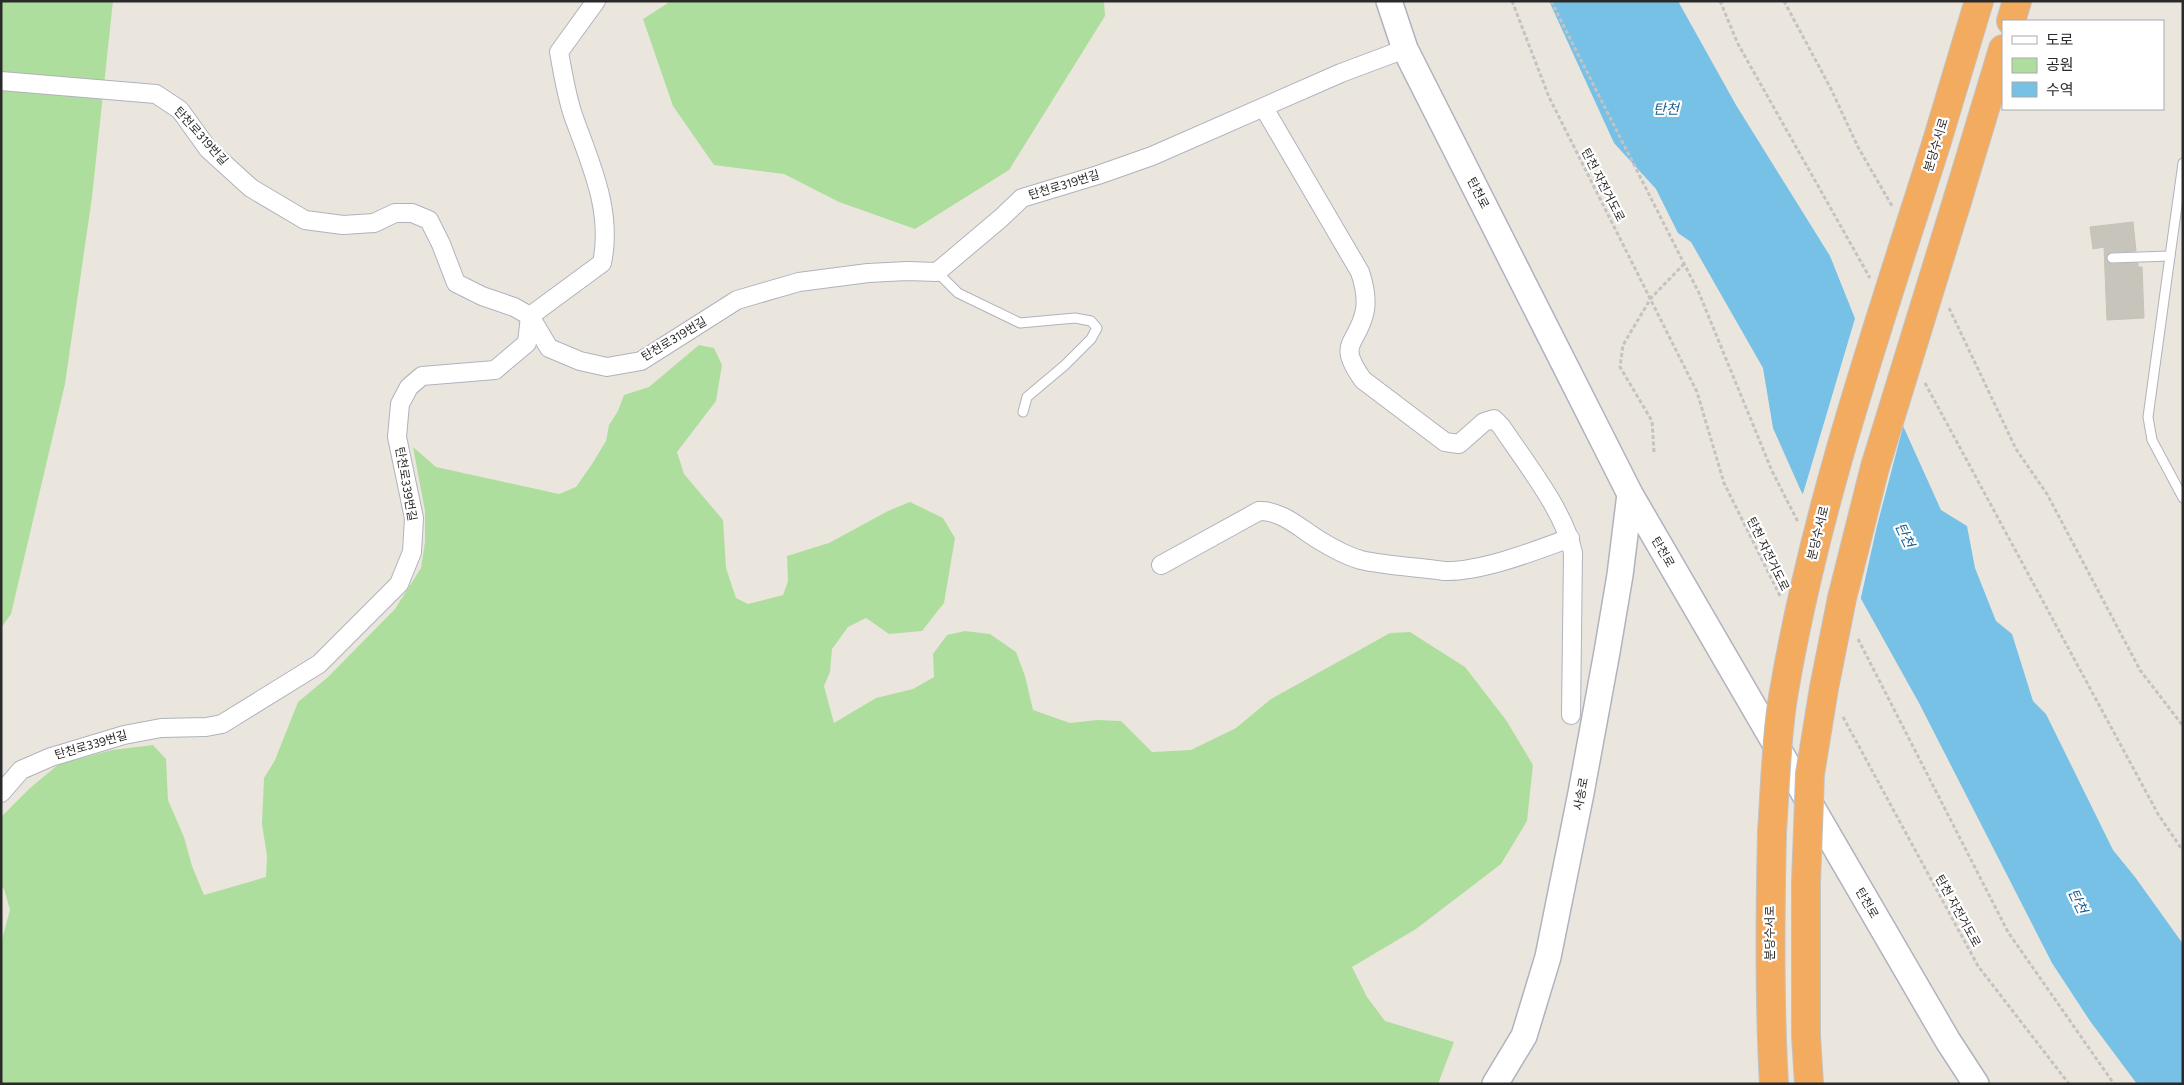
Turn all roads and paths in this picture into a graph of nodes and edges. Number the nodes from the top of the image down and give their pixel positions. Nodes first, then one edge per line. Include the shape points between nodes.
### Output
1 (596, 1) edge
2 (1389, 1) edge
3 (1512, 1) edge
4 (1720, 1) edge
5 (1784, 1) edge
6 (1979, 1) edge
7 (2017, 1) edge
8 (2011, 20) edge
9 (1405, 49) junction
10 (2002, 52) edge
11 (1, 81) edge
12 (1264, 108) junction
13 (2183, 163) edge
14 (1896, 213) dead end
15 (2170, 256) junction
16 (2112, 258) dead end
17 (1684, 264) dead end
18 (937, 272) junction
19 (1873, 283) dead end
20 (1650, 298) junction
21 (1946, 304) dead end
22 (530, 316) junction
23 (1924, 381) dead end
24 (1023, 412) dead end
25 (1654, 452) dead end
26 (1630, 494) junction
27 (2183, 498) edge
28 (1570, 538) junction
29 (1161, 565) dead end
30 (1783, 604) dead end
31 (1841, 714) dead end
32 (1571, 716) dead end
33 (2183, 726) edge
34 (1, 793) edge
35 (2183, 851) edge
36 (1495, 1084) edge
37 (1774, 1084) edge
38 (1809, 1084) edge
39 (1976, 1084) edge
40 (2069, 1084) edge

1 - 22 street via 559,52 566,91 600,192 606,244 602,263
2 - 9 main road, 탄천로
3 - 20 path, 탄천 자전거도로 via 1549,97
4 - 19 path via 1738,44
5 - 14 path via 1858,147
6 - 37 highway, 분당수서로, bridge via 1846,426 1816,538 1783,698 1772,832 1769,934
7 - 8 highway
9 - 12 street, 탄천로319번길 via 1341,73
9 - 26 main road, 탄천로
10 - 38 highway, bridge via 1875,467 1842,598 1824,688 1810,774 1806,882
11 - 22 street, 탄천로319번길 via 156,94 180,110 208,149 274,204 305,220 343,225 374,223 395,213 429,220 456,283
12 - 18 street, 탄천로319번길 via 1152,156 1022,198
12 - 28 street via 1360,272 1366,296 1365,310 1349,349 1353,366 1363,380 1445,442 1459,444 1484,422 1494,420 1502,426
13 - 15 lane
15 - 16 lane
15 - 27 lane via 2148,417 2152,440
17 - 20 path
18 - 22 street, 탄천로319번길 via 868,273 799,282 737,300 641,361 607,367 580,361 549,348
18 - 24 lane via 958,293 1020,323 1075,318 1091,321 1096,328 1091,339 1027,397
20 - 25 path via 1623,346 1620,367 1652,421
20 - 30 path, 탄천 자전거도로 via 1697,392 1724,483
21 - 33 path via 2016,449 2047,494 2140,670
22 - 34 street, 탄천로339번길 via 527,343 495,370 422,376 409,387 400,404 397,437 414,518 412,552 399,584 319,664 222,724 124,734 21,770
23 - 35 path via 2158,814
26 - 36 main road, 사송로 via 1607,652 1548,957 1524,1036
26 - 39 main road, 탄천로
28 - 29 street via 1524,555 1457,572 1444,571 1360,560 1342,553 1269,510 1259,511
28 - 32 street via 1574,553
31 - 40 path, 탄천 자전거도로 via 1978,966

